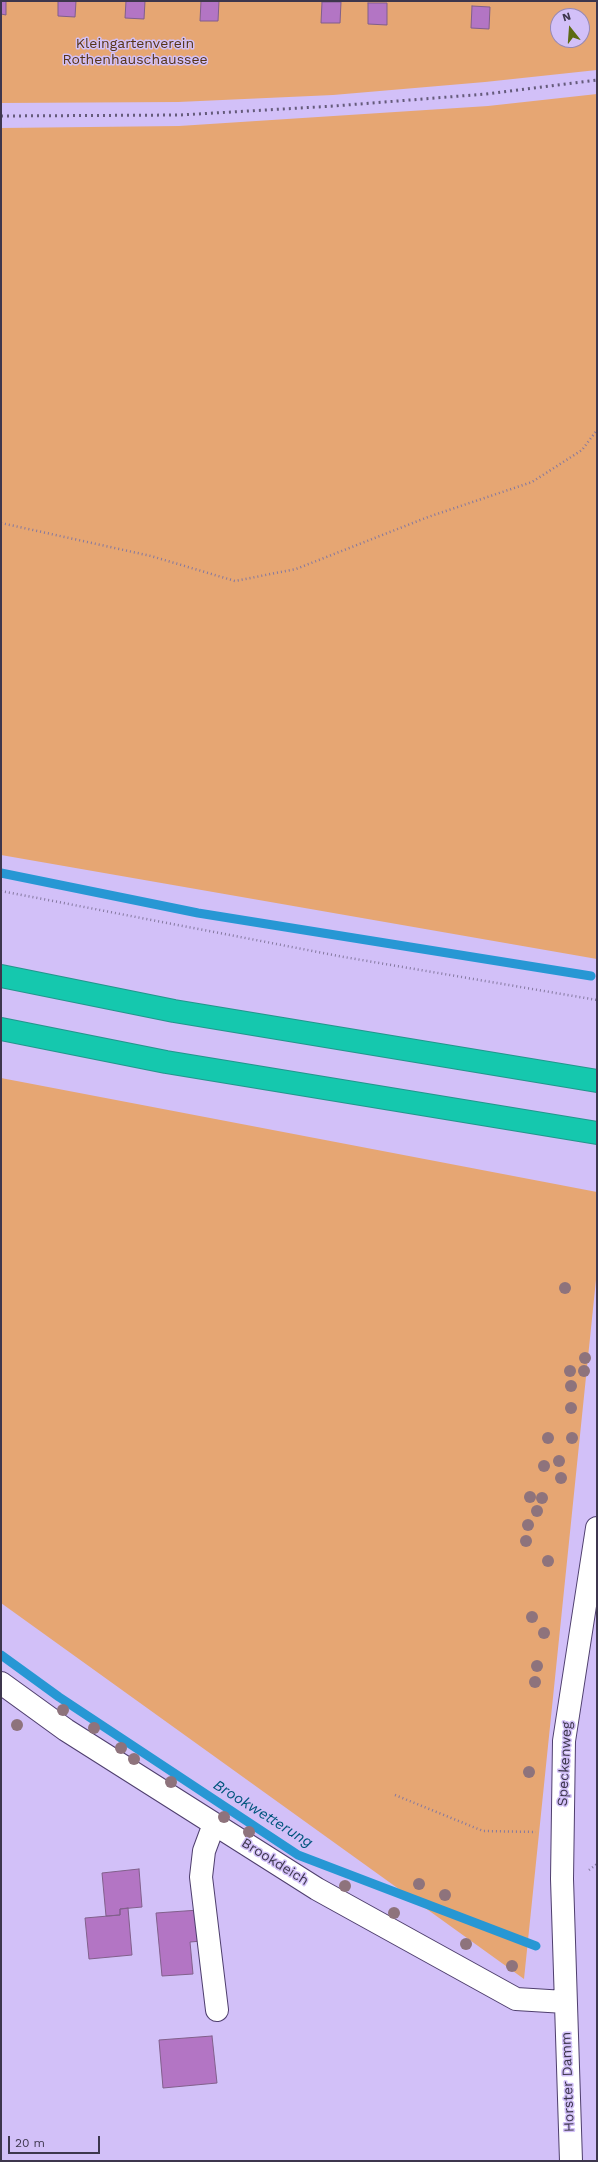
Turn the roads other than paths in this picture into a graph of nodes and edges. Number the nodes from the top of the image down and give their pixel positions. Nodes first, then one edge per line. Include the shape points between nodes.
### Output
1 (1, 976) edge
2 (1, 1029) edge
3 (597, 1081) edge
4 (597, 1133) edge
5 (597, 1528) edge
6 (1, 1683) edge
7 (214, 1824) junction
8 (565, 2002) junction
9 (217, 2010) dead end
10 (571, 2161) edge

1 - 3 highway via 174,1011
2 - 4 highway via 166,1062
5 - 8 street, Speckenweg via 564,1741 562,1833
6 - 7 street, Brookdeich via 66,1730
7 - 8 street, Brookdeich via 317,1888 516,1999
7 - 9 street via 204,1851 201,1877
8 - 10 street, Horster Damm

